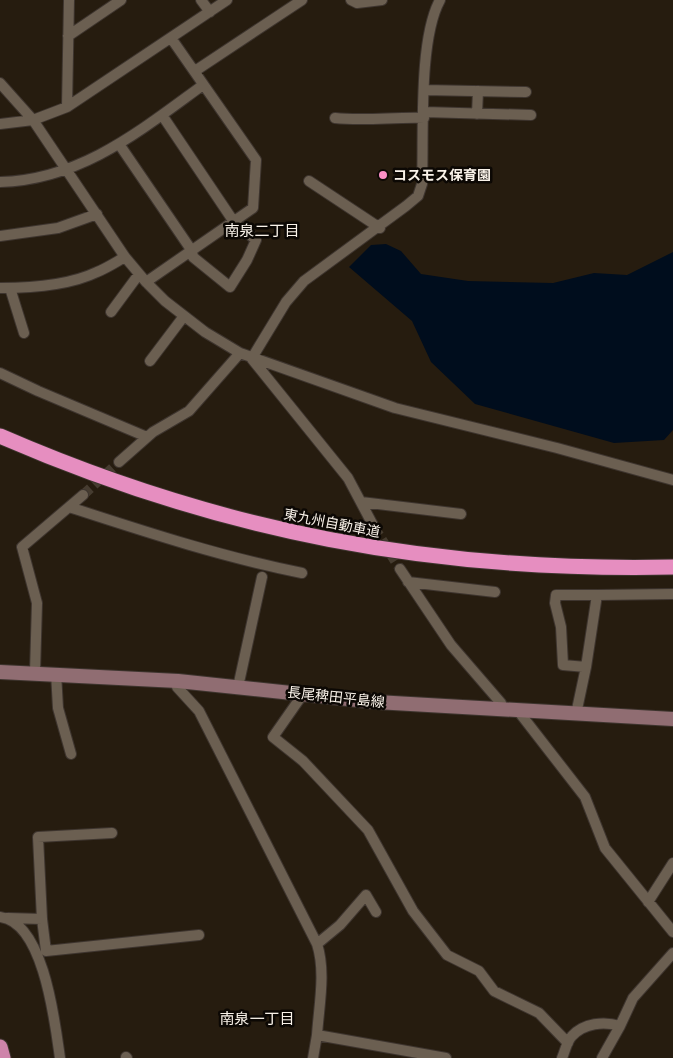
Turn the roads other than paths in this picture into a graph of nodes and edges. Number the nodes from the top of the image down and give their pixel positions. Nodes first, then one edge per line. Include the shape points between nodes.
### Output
1 (69, 0) edge
2 (121, 0) edge
3 (201, 0) edge
4 (227, 0) edge
5 (302, 0) edge
6 (351, 0) edge
7 (382, 0) edge
8 (440, 0) edge
9 (210, 12) junction
10 (68, 36) junction
11 (172, 38) junction
12 (195, 71) junction
13 (0, 82) edge
14 (204, 85) junction
15 (424, 90) junction
16 (478, 91) junction
17 (526, 92) dead end
18 (67, 107) junction
19 (477, 114) junction
20 (162, 115) junction
21 (424, 115) junction
22 (531, 115) dead end
23 (335, 118) dead end
24 (33, 120) junction
25 (0, 124) edge
26 (119, 144) junction
27 (68, 170) junction
28 (309, 181) dead end
29 (0, 182) edge
30 (97, 214) junction
31 (234, 222) junction
32 (380, 228) junction
33 (0, 236) edge
34 (192, 251) junction
35 (125, 257) junction
36 (143, 278) junction
37 (5, 288) edge
38 (111, 312) dead end
39 (184, 316) junction
40 (24, 333) dead end
41 (240, 354) junction
42 (252, 358) junction
43 (150, 361) dead end
44 (0, 373) edge
45 (0, 436) edge
46 (147, 438) junction
47 (119, 462) tunnel mouth
48 (673, 480) edge
49 (83, 495) tunnel mouth
50 (361, 502) junction
51 (68, 507) junction
52 (461, 514) dead end
53 (374, 527) tunnel mouth
54 (673, 567) edge
55 (400, 569) tunnel mouth
56 (302, 573) dead end
57 (262, 577) dead end
58 (408, 582) junction
59 (495, 592) dead end
60 (673, 594) edge
61 (596, 595) junction
62 (586, 667) junction
63 (0, 672) edge
64 (35, 672) junction
65 (56, 673) junction
66 (178, 680) junction
67 (238, 687) junction
68 (303, 694) junction
69 (502, 710) junction
70 (519, 712) junction
71 (576, 714) junction
72 (673, 719) edge
73 (71, 754) dead end
74 (112, 833) dead end
75 (673, 863) edge
76 (648, 902) junction
77 (376, 912) dead end
78 (4, 917) edge
79 (42, 919) junction
80 (673, 932) edge
81 (199, 935) dead end
82 (317, 944) junction
83 (673, 953) edge
84 (620, 1026) junction
85 (317, 1035) junction
86 (568, 1042) junction
87 (0, 1047) edge
88 (3, 1058) edge
89 (60, 1058) edge
90 (313, 1058) edge
91 (446, 1058) edge
92 (562, 1058) edge
93 (602, 1058) edge

1 - 10 street
2 - 10 street
3 - 9 street
4 - 9 street
5 - 12 street
6 - 7 street via 358,3
8 - 15 street via 431,23
9 - 11 street
10 - 18 street
11 - 12 street
11 - 18 street
12 - 14 street
13 - 24 street
14 - 20 street
14 - 31 street via 256,160 253,208
15 - 16 street
15 - 21 street
16 - 17 street
16 - 19 street
18 - 24 street
19 - 21 street
19 - 22 street
20 - 26 street
20 - 31 street
21 - 23 street via 352,120
21 - 32 street via 421,190
24 - 25 street
24 - 27 street
26 - 27 street
26 - 34 street
27 - 29 street via 22,181
27 - 30 street
28 - 32 street
30 - 33 street via 58,228
30 - 35 street
31 - 34 street
31 - 34 street via 256,240 230,287 205,268
32 - 42 street via 304,281 286,302
34 - 36 street
35 - 36 street
35 - 37 street via 87,276
36 - 38 street
36 - 39 street
37 - 40 street
39 - 41 street
39 - 43 street
41 - 42 street
41 - 46 street via 189,411
42 - 48 street via 394,408
42 - 50 street via 348,478
44 - 46 street
45 - 54 highway, 東九州自動車道 via 131,488 252,524 315,538 444,558 536,565
46 - 47 street
49 - 51 street
50 - 52 street
50 - 53 street
51 - 56 street via 193,547
51 - 64 street via 22,547 37,603
55 - 58 street
57 - 67 street
58 - 59 street
58 - 69 street via 450,645 501,703
60 - 61 street
61 - 62 street
61 - 62 street via 556,595 563,665
62 - 71 street
63 - 64 main road, 長尾稗田平島線
64 - 65 main road, 長尾稗田平島線
65 - 66 main road, 長尾稗田平島線
65 - 73 street via 58,708
66 - 67 main road, 長尾稗田平島線
66 - 82 street via 177,687 199,711
67 - 68 main road, 長尾稗田平島線
68 - 69 main road, 長尾稗田平島線
68 - 86 street via 273,737 303,761 368,830 413,911 447,955 479,971 494,991 539,1013
69 - 70 main road, 長尾稗田平島線
70 - 71 main road, 長尾稗田平島線
70 - 76 street via 585,797 605,848
71 - 72 main road, 長尾稗田平島線
74 - 79 street via 38,837
75 - 76 street
76 - 80 street
77 - 82 street via 366,896 340,925
78 - 79 street
78 - 89 street via 32,942 50,1000
79 - 81 street via 46,951
82 - 85 street via 321,975
83 - 84 street via 632,998
84 - 86 street via 595,1024 581,1029
84 - 93 street
85 - 90 street
85 - 91 street
86 - 92 street
87 - 88 highway

